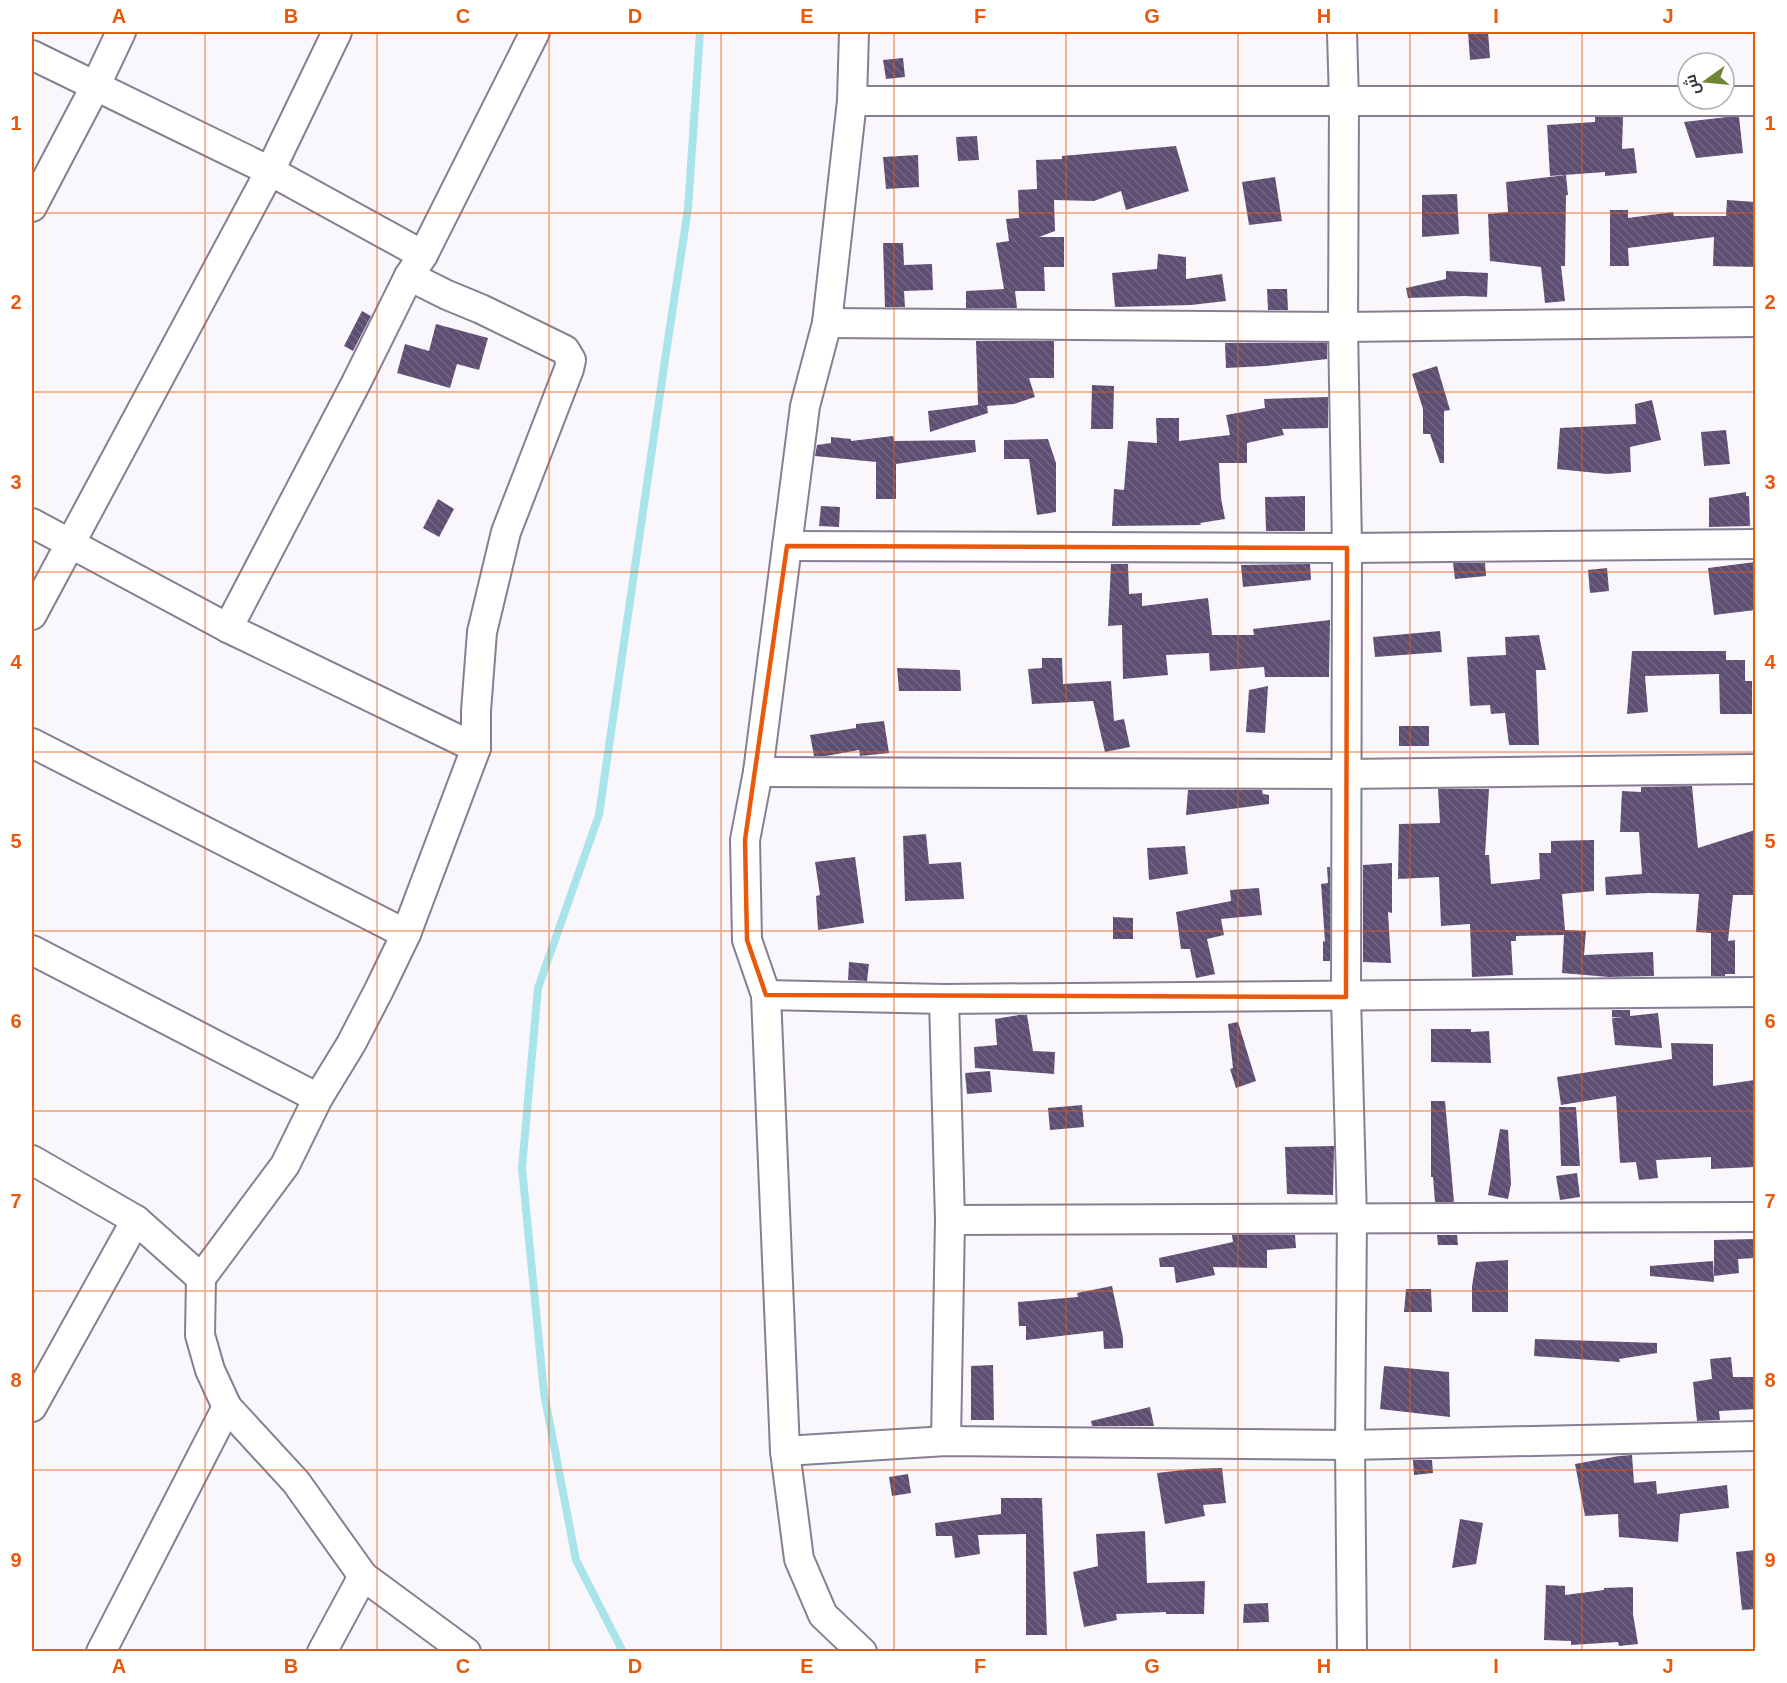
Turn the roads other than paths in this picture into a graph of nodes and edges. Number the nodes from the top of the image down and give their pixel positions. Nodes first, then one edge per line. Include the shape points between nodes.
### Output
1 (122, 32) edge
2 (337, 32) edge
3 (535, 32) edge
4 (854, 32) edge
5 (1342, 32) edge
6 (32, 55) edge
7 (95, 87) junction
8 (852, 101) junction
9 (1755, 101) edge
10 (1344, 102) junction
11 (270, 171) junction
12 (32, 207) edge
13 (416, 265) junction
14 (1755, 322) edge
15 (827, 323) junction
16 (1343, 327) junction
17 (32, 523) edge
18 (70, 542) junction
19 (1755, 544) edge
20 (788, 546) junction
21 (1347, 548) junction
22 (32, 615) edge
23 (228, 628) junction
24 (32, 743) edge
25 (476, 748) junction
26 (1755, 769) edge
27 (758, 772) junction
28 (1347, 774) junction
29 (406, 934) junction
30 (32, 950) edge
31 (1755, 992) edge
32 (766, 995) junction
33 (1346, 997) junction
34 (944, 999) junction
35 (318, 1098) junction
36 (32, 1160) edge
37 (1755, 1217) edge
38 (1352, 1219) junction
39 (136, 1220) junction
40 (951, 1220) junction
41 (201, 1278) junction
42 (32, 1407) edge
43 (227, 1407) junction
44 (1755, 1436) edge
45 (946, 1441) junction
46 (1350, 1445) junction
47 (785, 1451) junction
48 (363, 1576) junction
49 (101, 1652) edge
50 (322, 1652) edge
51 (466, 1652) edge
52 (862, 1652) edge
53 (1352, 1652) edge

1 - 7 street
2 - 11 street
3 - 13 street
4 - 8 street
5 - 10 street
6 - 7 street
7 - 11 street
7 - 12 street
8 - 10 street
8 - 15 street
9 - 10 street
10 - 16 street
11 - 13 street
11 - 18 street
13 - 23 street
13 - 25 street via 481,309 565,350 571,360 506,532 482,632
14 - 16 street
15 - 16 street
15 - 20 street via 805,406
16 - 21 street
17 - 18 street
18 - 22 street
18 - 23 street
19 - 21 street
20 - 21 street
20 - 27 street
21 - 28 street
23 - 25 street
24 - 29 street
25 - 29 street
26 - 28 street
27 - 28 street
27 - 32 street via 745,840 747,940
28 - 33 street
29 - 35 street
30 - 35 street
31 - 33 street
32 - 34 street
32 - 47 street
33 - 34 street
33 - 38 street
34 - 40 street
35 - 41 street via 285,1165
36 - 39 street
37 - 38 street
38 - 40 street
38 - 46 street
39 - 41 street
39 - 42 street
40 - 45 street
41 - 43 street via 200,1335
43 - 48 street via 296,1482
43 - 49 street
44 - 46 street
45 - 46 street
45 - 47 street
46 - 53 street
47 - 52 street via 799,1558 823,1615
48 - 50 street
48 - 51 street

